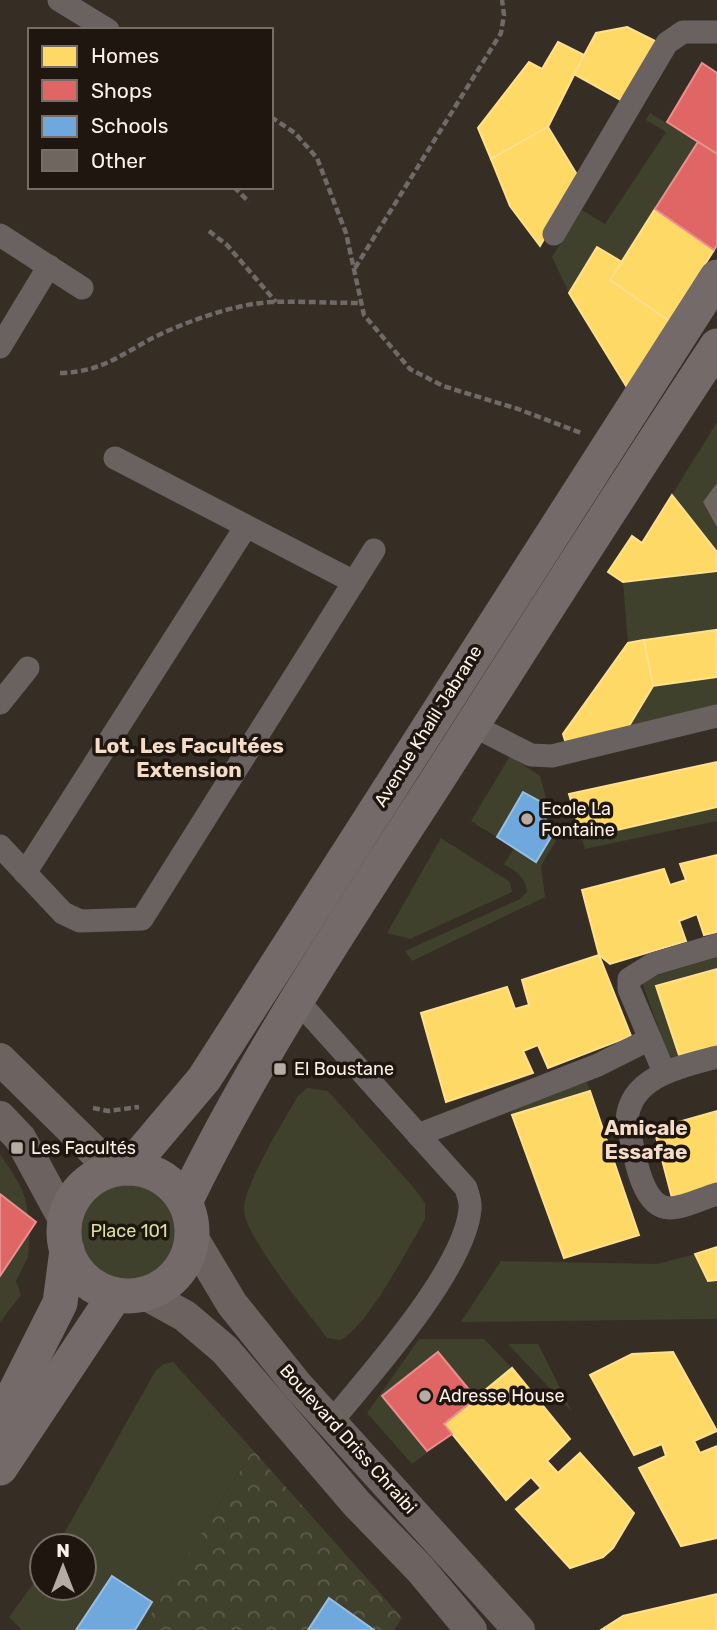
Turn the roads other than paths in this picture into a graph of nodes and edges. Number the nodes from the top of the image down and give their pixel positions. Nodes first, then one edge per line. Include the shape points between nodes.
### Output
1 (59, 0) edge
2 (105, 28) edge
3 (717, 32) edge
4 (554, 234) dead end
5 (0, 235) edge
6 (49, 266) junction
7 (82, 288) dead end
8 (714, 288) edge
9 (717, 346) edge
10 (0, 347) edge
11 (115, 458) dead end
12 (245, 528) junction
13 (374, 550) dead end
14 (354, 582) junction
15 (28, 668) dead end
16 (0, 703) edge
17 (717, 716) edge
18 (472, 725) junction
19 (0, 846) edge
20 (24, 873) junction
21 (717, 945) edge
22 (297, 1000) junction
23 (650, 1039) junction
24 (717, 1057) edge
25 (0, 1059) edge
26 (664, 1072) junction
27 (0, 1117) edge
28 (418, 1135) junction
29 (121, 1169) junction
30 (717, 1194) edge
31 (185, 1202) junction
32 (66, 1236) junction
33 (192, 1237) junction
34 (130, 1294) junction
35 (0, 1422) edge
36 (331, 1422) junction
37 (0, 1468) edge
38 (471, 1630) edge
39 (519, 1630) edge

1 - 2 street
3 - 4 street via 683,32 667,43
5 - 6 street
6 - 7 street
6 - 10 street
8 - 29 main road, Avenue Khalil Jabrane via 607,445 204,1079
9 - 18 main road, Avenue Khalil Jabrane
11 - 12 street
12 - 14 street
12 - 20 street
13 - 14 street
14 - 20 street via 142,919 80,921 63,913
15 - 16 street
17 - 18 street via 552,756 531,755
18 - 22 main road, Avenue Khalil Jabrane
19 - 20 street
21 - 23 street via 653,964 629,979
22 - 28 street
22 - 31 main road, Avenue Khalil Jabrane via 231,1109
23 - 26 street
23 - 28 street via 598,1065
24 - 26 street
25 - 29 main road
26 - 30 street via 628,1108 646,1194 657,1205 671,1208
27 - 32 main road, Boulevard Driss Chraibi via 20,1138
28 - 36 street via 466,1188 471,1205 468,1220 451,1260 413,1321
29 - 31 main road via 162,1177
29 - 32 main road via 86,1184 69,1207
31 - 33 main road, Boulevard Driss Chraibi
32 - 34 main road, Boulevard Driss Chraibi via 78,1272 97,1288
32 - 35 main road via 60,1303
33 - 34 main road via 178,1273 163,1286
33 - 36 main road, Boulevard Driss Chraibi via 232,1304
34 - 37 main road
34 - 38 main road, Boulevard Driss Chraibi via 185,1316 225,1350
36 - 39 main road, Boulevard Driss Chraibi

